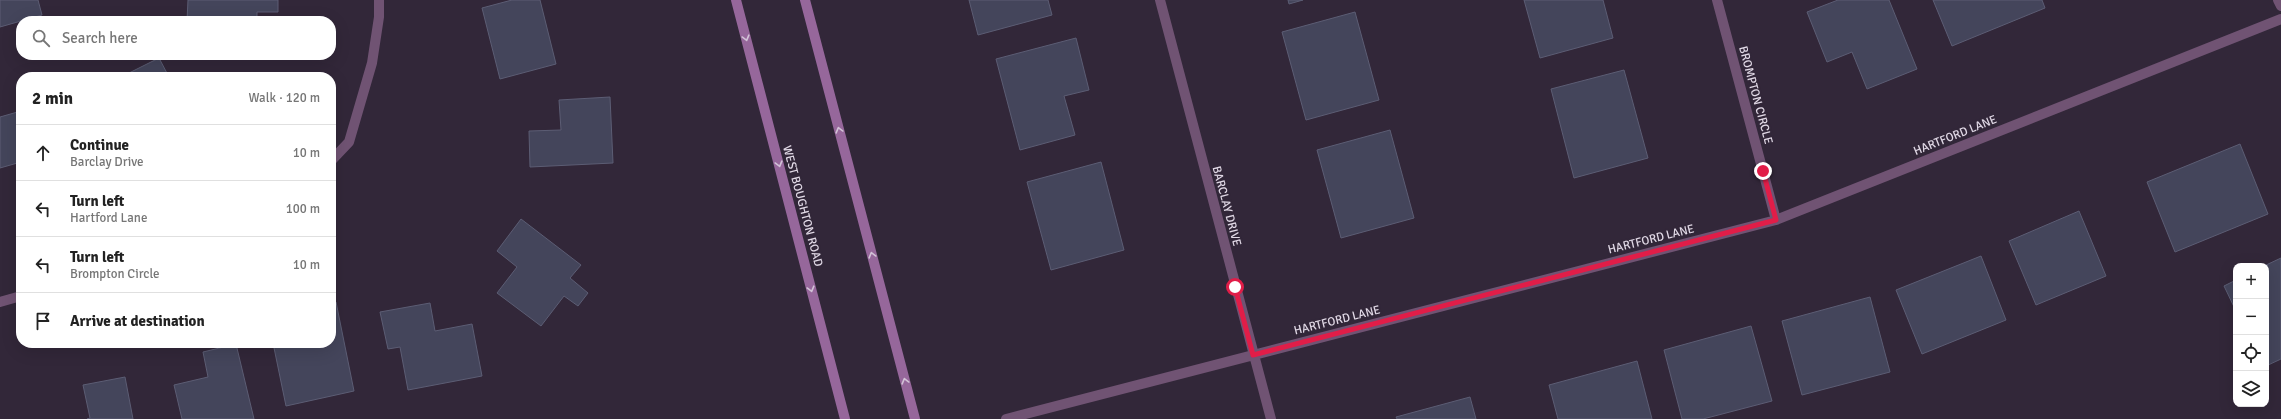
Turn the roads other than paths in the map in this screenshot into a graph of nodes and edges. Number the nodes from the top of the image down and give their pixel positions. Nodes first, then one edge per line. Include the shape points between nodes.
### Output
1 (378, 0) edge
2 (736, 0) edge
3 (805, 0) edge
4 (1160, 0) edge
5 (1718, 0) edge
6 (2278, 0) edge
7 (2281, 6) edge
8 (2281, 19) edge
9 (336, 156) edge
10 (1776, 220) junction
11 (16, 297) edge
12 (0, 302) edge
13 (1253, 355) junction
14 (845, 419) edge
15 (914, 419) edge
16 (1006, 419) edge
17 (1271, 419) edge

1 - 9 street via 379,17 372,63 349,142
2 -> 14 main road, WEST BOUGHTON ROAD
15 -> 3 main road
4 - 13 street, BARCLAY DRIVE
5 - 10 street, BROMPTON CIRCLE
6 - 7 street
8 - 10 street, HARTFORD LANE
10 - 13 street, HARTFORD LANE
11 - 12 street
13 - 16 street, HARTFORD LANE
13 - 17 street, BARCLAY DRIVE

